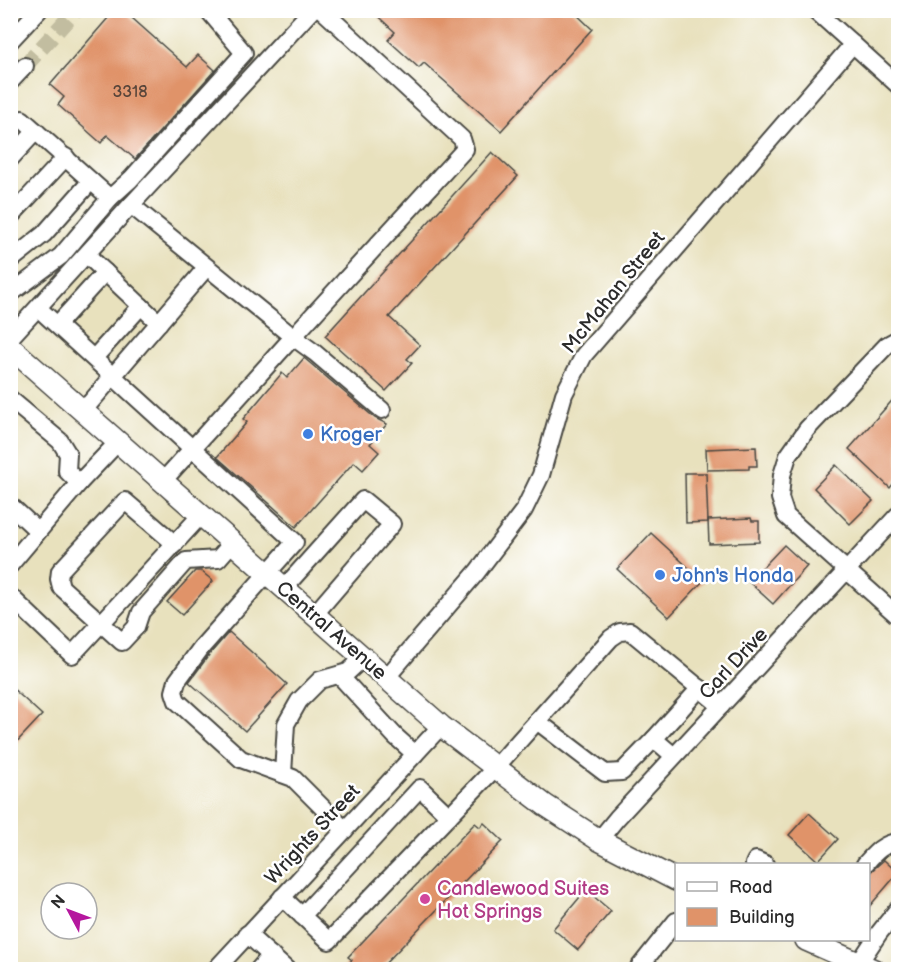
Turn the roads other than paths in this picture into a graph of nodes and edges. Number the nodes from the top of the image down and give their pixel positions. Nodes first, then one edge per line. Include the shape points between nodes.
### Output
1 (39, 10) edge
2 (208, 10) edge
3 (312, 10) edge
4 (322, 10) edge
5 (815, 10) edge
6 (10, 41) edge
7 (853, 44) junction
8 (25, 66) tunnel mouth
9 (10, 82) edge
10 (898, 85) edge
11 (10, 123) edge
12 (36, 131) junction
13 (66, 157) junction
14 (10, 159) edge
15 (91, 181) junction
16 (110, 198) junction
17 (131, 205) junction
18 (10, 217) edge
19 (87, 255) junction
20 (10, 261) edge
21 (206, 268) junction
22 (105, 272) junction
23 (10, 294) edge
24 (141, 306) junction
25 (38, 308) junction
26 (159, 323) junction
27 (57, 325) junction
28 (10, 338) edge
29 (292, 338) junction
30 (898, 339) edge
31 (10, 347) edge
32 (94, 358) junction
33 (113, 376) junction
34 (10, 399) edge
35 (382, 410) dead end
36 (83, 411) junction
37 (118, 442) junction
38 (192, 448) junction
39 (163, 481) junction
40 (79, 483) junction
41 (10, 505) edge
42 (201, 515) junction
43 (898, 515) edge
44 (38, 531) junction
45 (175, 543) junction
46 (232, 543) junction
47 (10, 565) edge
48 (846, 571) junction
49 (267, 573) junction
50 (284, 588) junction
51 (10, 596) edge
52 (314, 615) junction
53 (898, 616) edge
54 (101, 624) junction
55 (363, 658) junction
56 (339, 675) junction
57 (386, 678) junction
58 (700, 688) junction
59 (721, 706) junction
60 (537, 721) junction
61 (441, 726) junction
62 (654, 739) junction
63 (415, 754) junction
64 (674, 756) junction
65 (495, 768) junction
66 (283, 774) junction
67 (449, 816) junction
68 (345, 830) junction
69 (599, 840) junction
70 (898, 842) edge
71 (866, 863) edge
72 (675, 879) edge
73 (282, 897) junction
74 (898, 909) edge
75 (302, 916) junction
76 (675, 922) edge
77 (874, 930) edge
78 (248, 934) junction
79 (808, 941) edge
80 (271, 955) junction
81 (866, 966) edge
82 (215, 969) edge
83 (258, 969) edge
84 (287, 969) edge
85 (637, 969) edge

1 - 6 street
2 - 16 street via 244,53
3 - 17 street
4 - 29 street via 462,139 465,149
5 - 7 street
7 - 10 street
7 - 57 street, McMahan Street via 584,356 564,394 541,475 524,510 477,572
8 - 9 street
11 - 12 street via 22,119
12 - 13 street
12 - 14 street
13 - 15 street
13 - 18 street
15 - 16 street
15 - 20 street via 44,234
16 - 23 street via 61,256
17 - 19 street
17 - 21 street
19 - 22 street
19 - 25 street
21 - 26 street
21 - 29 street
22 - 24 street
22 - 27 street
24 - 26 street
24 - 32 street
25 - 27 street
25 - 28 street
26 - 33 street
27 - 32 street
29 - 35 street
29 - 38 street
30 - 48 street via 887,345 807,429 788,456 782,475 780,498 786,516
31 - 36 main road, Central Avenue
32 - 33 street
33 - 36 street
33 - 38 street
34 - 40 street via 60,441 68,454 66,471
36 - 37 main road, Central Avenue
37 - 39 main road, Central Avenue
37 - 40 street
38 - 39 street
38 - 49 street via 295,542
39 - 42 main road, Central Avenue
40 - 44 street
41 - 44 street
42 - 45 street
42 - 46 main road, Central Avenue
43 - 48 street, Carl Drive
44 - 47 street
45 - 54 street
45 - 54 street via 125,501 60,571 61,587
46 - 49 main road, Central Avenue
46 - 54 street via 218,559 186,561 141,612 136,627 122,642
48 - 53 street
48 - 59 street, Carl Drive
49 - 50 main road, Central Avenue
49 - 66 street via 201,648 177,681 174,692 177,701 241,759
50 - 52 main road, Central Avenue
50 - 52 street via 363,500 392,524
51 - 54 street via 72,655
52 - 55 main road, Central Avenue
55 - 56 street
55 - 57 main road, Central Avenue
56 - 63 street
56 - 66 street via 320,680 286,724
57 - 61 main road, Central Avenue
58 - 59 street
58 - 60 street via 630,631 620,632
58 - 62 street
59 - 64 street, Carl Drive
60 - 62 street via 605,774 622,772
60 - 65 street
61 - 63 street, Wrights Street
61 - 65 main road, Central Avenue
62 - 64 street
63 - 68 street, Wrights Street
64 - 69 street, Carl Drive
65 - 67 street
65 - 69 main road, Central Avenue
66 - 68 street via 301,785
67 - 75 street via 329,941
67 - 75 street via 420,788
68 - 73 street, Wrights Street
69 - 72 main road, Central Avenue
70 - 71 street via 884,846
73 - 75 street
73 - 78 street, Wrights Street
74 - 77 street
76 - 85 street
77 - 81 street
78 - 80 street
78 - 82 street, Wrights Street
79 - 81 main road
80 - 83 street
80 - 84 street

